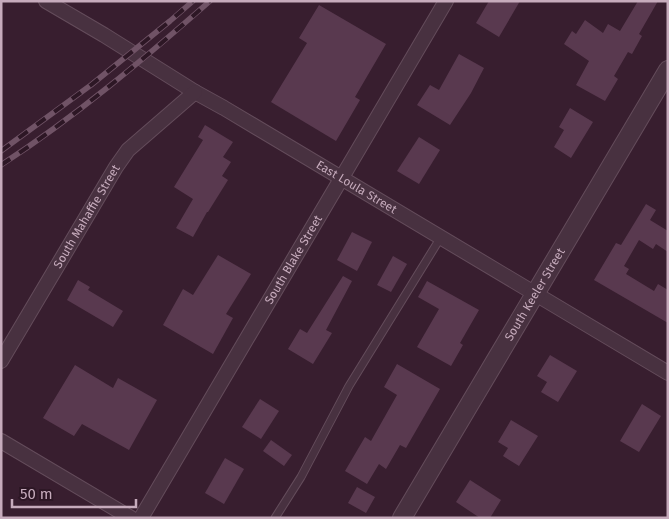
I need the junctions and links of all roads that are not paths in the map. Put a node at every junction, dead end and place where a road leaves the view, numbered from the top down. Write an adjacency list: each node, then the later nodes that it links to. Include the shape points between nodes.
1 (46, 1): 4 (street, East Loula Street)
2 (446, 1): 5 (street, South Blake Street)
3 (668, 70): 7 (street, South Keeler Street)
4 (195, 92): 5 (street, East Loula Street); 8 (street, South Mahaffie Street, via 128,150)
5 (341, 178): 6 (street, East Loula Street); 12 (street, South Blake Street)
6 (440, 237): 7 (street, East Loula Street); 13 (lane, via 349,386 301,477)
7 (535, 294): 9 (street, East Loula Street); 14 (street, South Keeler Street)
8 (1, 361)
9 (668, 373)
10 (1, 441): 11 (street)
11 (132, 518)
12 (140, 518)
13 (275, 518)
14 (402, 518)

